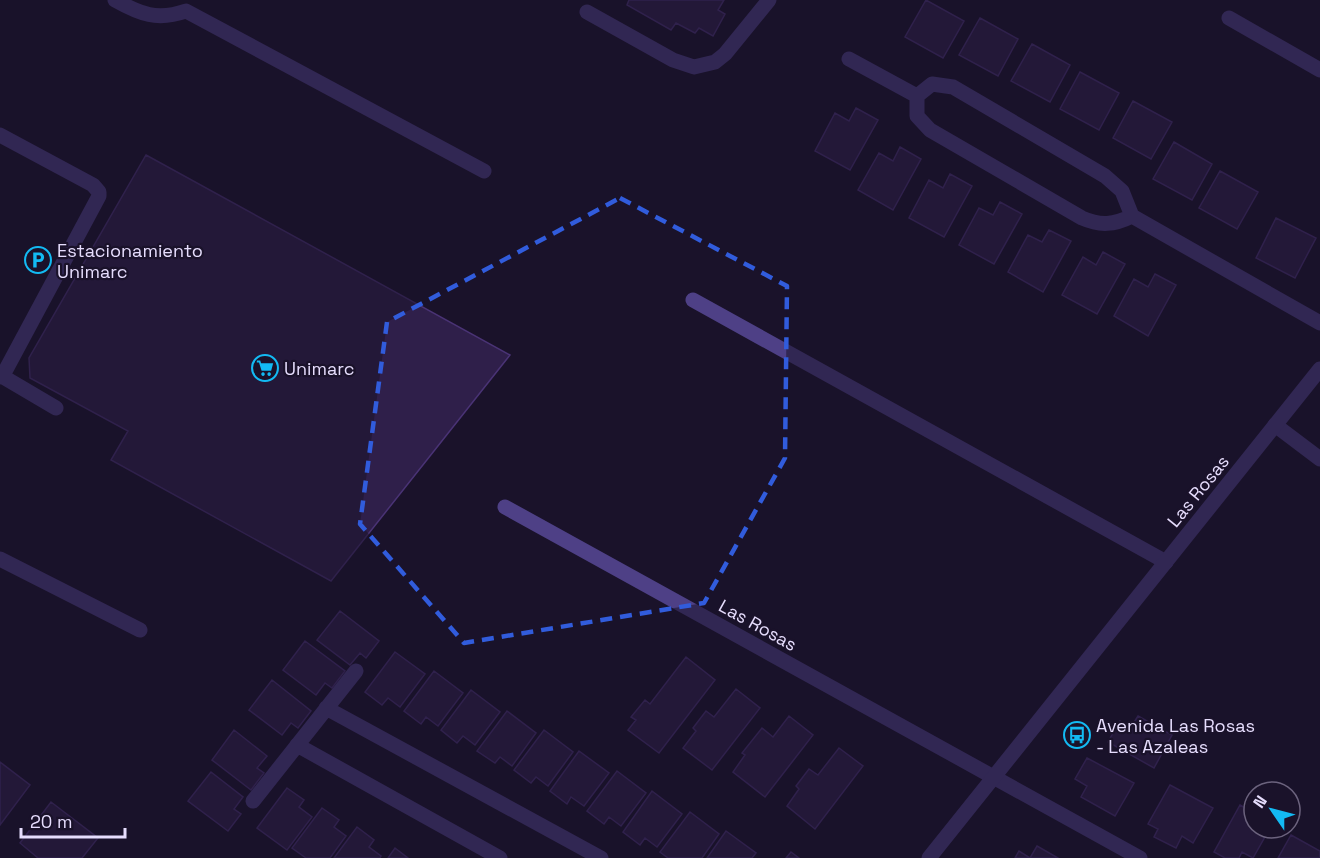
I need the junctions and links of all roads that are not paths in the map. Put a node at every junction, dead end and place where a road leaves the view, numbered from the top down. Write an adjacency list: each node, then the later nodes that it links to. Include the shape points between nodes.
1 (114, 0): 3 (street, via 150,17 161,17)
2 (769, 0): 4 (street, via 725,54 704,67 673,60)
3 (186, 5): 10 (street)
4 (587, 12)
5 (1229, 18): 7 (street)
6 (849, 59): 8 (street)
7 (1320, 70)
8 (917, 96): 11 (street, via 932,84 953,87 1105,176 1122,191); 11 (street, via 917,116 930,130 1082,218 1112,224)
9 (0, 135): 15 (street, via 93,185 99,192)
10 (484, 171)
11 (1132, 216): 13 (street)
12 (693, 300): 21 (street)
13 (1320, 323)
14 (1320, 369): 17 (street, Las Rosas)
15 (1, 376): 16 (street)
16 (56, 408)
17 (1275, 425): 18 (street); 21 (street, Las Rosas)
18 (1320, 459)
19 (505, 507): 26 (street, Las Rosas)
20 (0, 559): 22 (street)
21 (1166, 562): 26 (street, Las Rosas)
22 (140, 630)
23 (356, 670): 24 (street)
24 (326, 708): 25 (street); 29 (street)
25 (297, 745): 27 (street); 28 (street)
26 (993, 778): 30 (street, Las Rosas); 31 (street)
27 (254, 801)
28 (500, 858)
29 (601, 858)
30 (928, 858)
31 (1140, 858)

